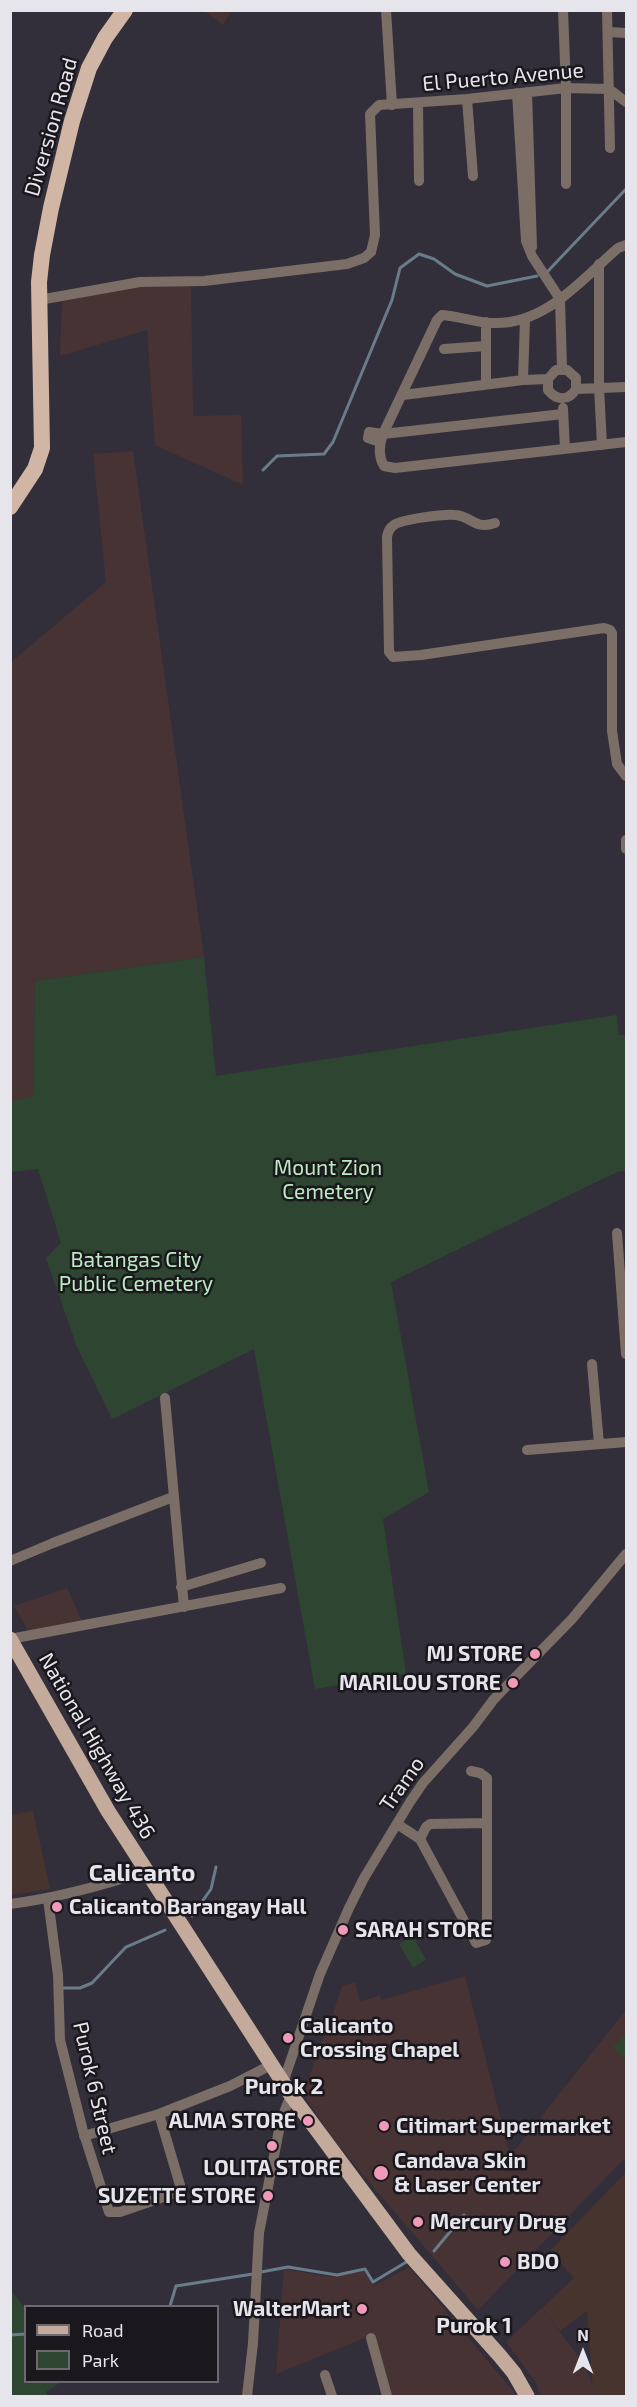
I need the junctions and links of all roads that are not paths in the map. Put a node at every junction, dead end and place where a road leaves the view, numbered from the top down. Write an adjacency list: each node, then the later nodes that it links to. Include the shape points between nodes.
1 (125, 10): 21 (highway, Diversion Road, via 89,68 72,121 42,255)
2 (386, 10): 13 (street)
3 (562, 10): 7 (street)
4 (607, 10): 5 (street)
5 (609, 32): 6 (street); 8 (street)
6 (627, 33)
7 (566, 88): 8 (street, El Puerto Avenue); 9 (street, El Puerto Avenue); 17 (street)
8 (609, 89): 11 (street, El Puerto Avenue); 14 (street)
9 (522, 93): 10 (street, El Puerto Avenue); 20 (street, via 524,227 532,256)
10 (467, 99): 12 (street, El Puerto Avenue); 15 (street)
11 (627, 102)
12 (418, 104): 13 (street, El Puerto Avenue); 16 (street)
13 (392, 105): 21 (street, El Puerto Avenue, via 379,105 370,114 375,235 371,252 364,258 339,266 276,274 141,282)
14 (610, 148)
15 (473, 176)
16 (419, 182)
17 (566, 184)
18 (627, 245): 19 (street)
19 (599, 264): 20 (street); 30 (street)
20 (560, 299): 22 (street); 26 (street)
21 (39, 300): 40 (highway, Diversion Road, via 42,448 35,469)
22 (525, 319): 23 (street); 28 (street)
23 (486, 322): 24 (street); 33 (street, via 442,315)
24 (486, 346): 25 (street); 29 (street)
25 (444, 349)
26 (562, 369): 27 (street); 32 (street, via 572,373)
27 (548, 379): 28 (street); 34 (street, via 548,390)
28 (523, 380): 29 (street)
29 (486, 384): 33 (street)
30 (599, 387): 31 (street); 32 (street); 38 (street)
31 (627, 387)
32 (576, 389): 34 (street)
33 (403, 395): 36 (street)
34 (563, 399): 35 (street)
35 (563, 414): 36 (street); 39 (street)
36 (382, 438): 39 (street, via 380,460 390,468)
37 (627, 442): 38 (street)
38 (602, 445): 39 (street)
39 (565, 449)
40 (12, 503)
41 (495, 523): 42 (street, via 480,525 452,515 397,523 389,530 389,652 393,657 421,655 610,630 612,731 617,764)
42 (627, 776)
43 (627, 840): 44 (street)
44 (627, 849)
45 (617, 1233): 46 (street)
46 (627, 1354)
47 (592, 1364): 50 (street)
48 (165, 1398): 52 (street)
49 (627, 1442): 50 (street)
50 (599, 1444): 51 (street)
51 (527, 1450)
52 (173, 1497): 54 (street); 56 (street)
53 (627, 1554): 62 (street, Tramo, via 572,1619 494,1699 423,1783)
54 (10, 1562)
55 (261, 1563): 56 (street)
56 (181, 1587): 58 (street)
57 (281, 1588): 58 (street)
58 (184, 1607): 59 (street)
59 (10, 1639): 64 (main road, National Highway 436, via 76,1758)
60 (471, 1771): 61 (street, via 487,1778)
61 (488, 1823): 63 (street, via 430,1824); 63 (street, via 487,1935 479,1943)
62 (398, 1824): 63 (street); 68 (street, Tramo, via 359,1888 320,1974)
63 (420, 1839)
64 (146, 1871): 65 (street); 67 (main road, National Highway 436)
65 (48, 1899): 66 (street); 70 (street, Purok 6 Street, via 58,1975 58,2029)
66 (10, 1904)
67 (271, 2065): 68 (main road, National Highway 436); 69 (street)
68 (287, 2089): 73 (street, Tramo, via 259,2233); 76 (main road, National Highway 436, via 409,2254 500,2356)
69 (159, 2114): 70 (street); 70 (street, Purok 6 Street, via 180,2185 178,2192 120,2212 109,2212)
70 (84, 2136)
71 (371, 2338): 75 (street)
72 (325, 2374): 74 (street)
73 (247, 2397)
74 (332, 2397)
75 (387, 2397)
76 (527, 2397)

